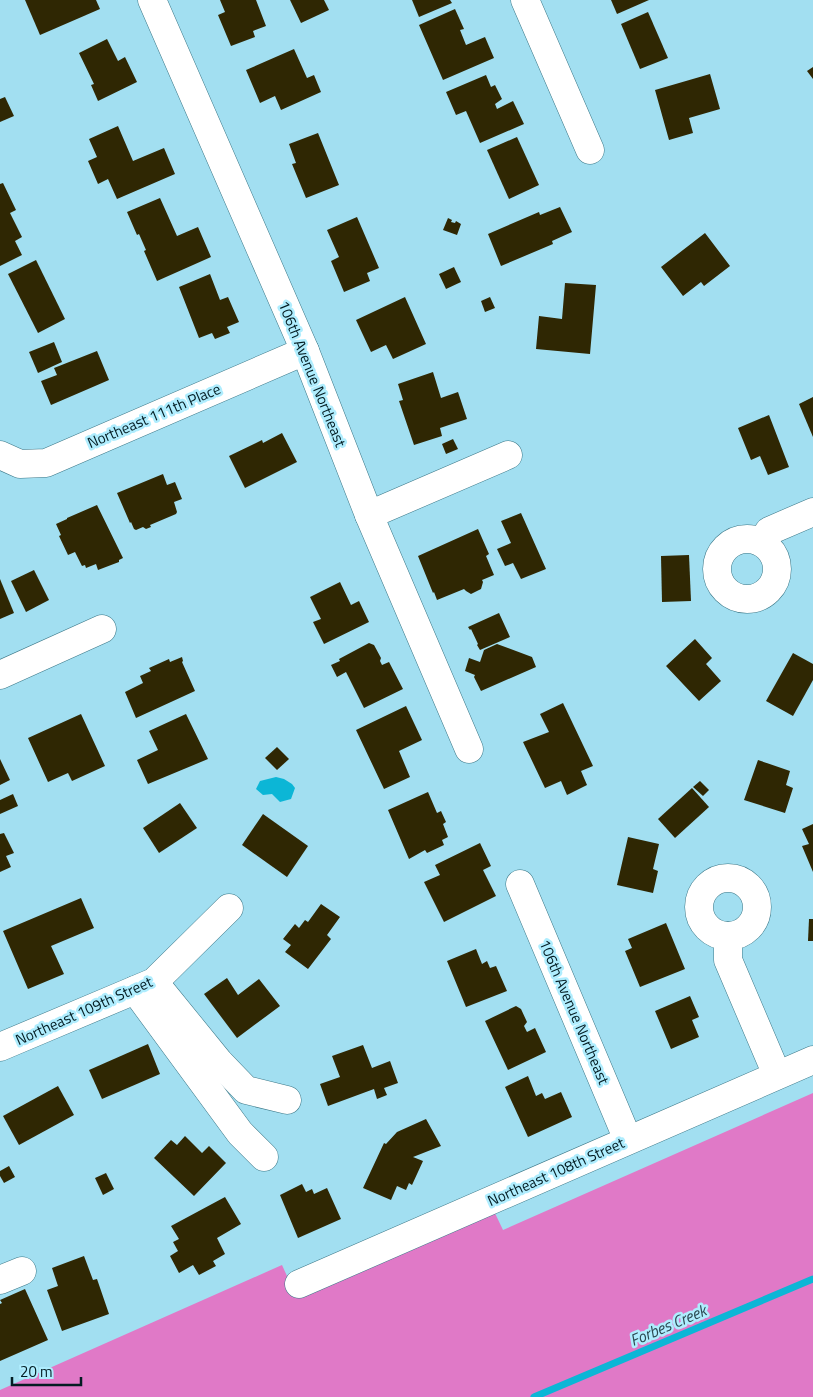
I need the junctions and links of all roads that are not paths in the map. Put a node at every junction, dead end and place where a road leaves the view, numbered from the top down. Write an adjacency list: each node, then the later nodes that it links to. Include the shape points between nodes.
1 (152, 0): 4 (street, 106th Avenue Northeast)
2 (525, 0): 3 (street)
3 (590, 150)
4 (305, 351): 5 (street, Northeast 111th Place, via 46,463 20,464); 8 (street, 106th Avenue Northeast)
5 (0, 455)
6 (508, 455): 8 (street)
7 (813, 512): 9 (street, via 769,531)
8 (369, 515): 12 (street, 106th Avenue Northeast)
9 (763, 542)
10 (102, 629): 11 (street)
11 (0, 675)
12 (469, 749)
13 (520, 884): 21 (street, 106th Avenue Northeast)
14 (229, 908): 16 (street, Northeast 109th Street)
15 (728, 936): 19 (street, via 728,960)
16 (145, 986): 17 (street, Northeast 109th Street); 20 (street, via 246,1090); 22 (street, via 240,1133)
17 (0, 1047)
18 (813, 1060): 19 (street, Northeast 108th Street)
19 (777, 1076): 21 (street, Northeast 108th Street)
20 (287, 1100)
21 (628, 1140): 23 (street, Northeast 108th Street)
22 (264, 1157)
23 (299, 1284)

